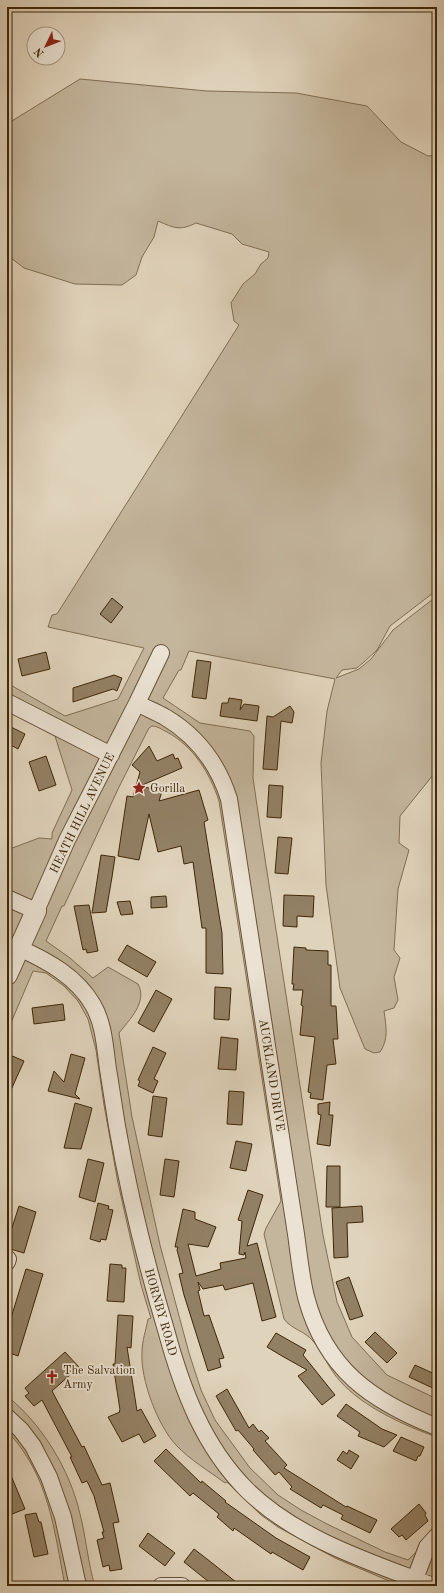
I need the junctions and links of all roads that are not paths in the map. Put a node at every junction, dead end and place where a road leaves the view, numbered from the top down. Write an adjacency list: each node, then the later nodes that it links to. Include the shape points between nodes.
1 (161, 653): 3 (street, HEATH HILL AVENUE)
2 (7, 702): 4 (street)
3 (137, 703): 4 (street, HEATH HILL AVENUE); 10 (street, AUCKLAND DRIVE, via 166,718 197,742 214,763 229,798 298,1249 311,1311 321,1335 350,1377 392,1407)
4 (111, 756): 6 (street, HEATH HILL AVENUE, via 67,840)
5 (7, 898): 6 (street)
6 (36, 911): 7 (street, HEATH HILL AVENUE)
7 (19, 948): 8 (street, HEATH HILL AVENUE); 12 (street, HORNBY ROAD, via 48,961 63,972 83,991 97,1012 104,1037 129,1189 157,1304 190,1404 215,1449 238,1480 279,1516 323,1541)
8 (7, 975)
9 (7, 1417): 13 (street, via 33,1446 49,1477 63,1517)
10 (437, 1427)
11 (437, 1536): 12 (street, via 427,1547)
12 (415, 1579): 16 (street, HORNBY ROAD)
13 (78, 1586)
14 (161, 1586): 15 (street)
15 (182, 1586)
16 (433, 1586)

